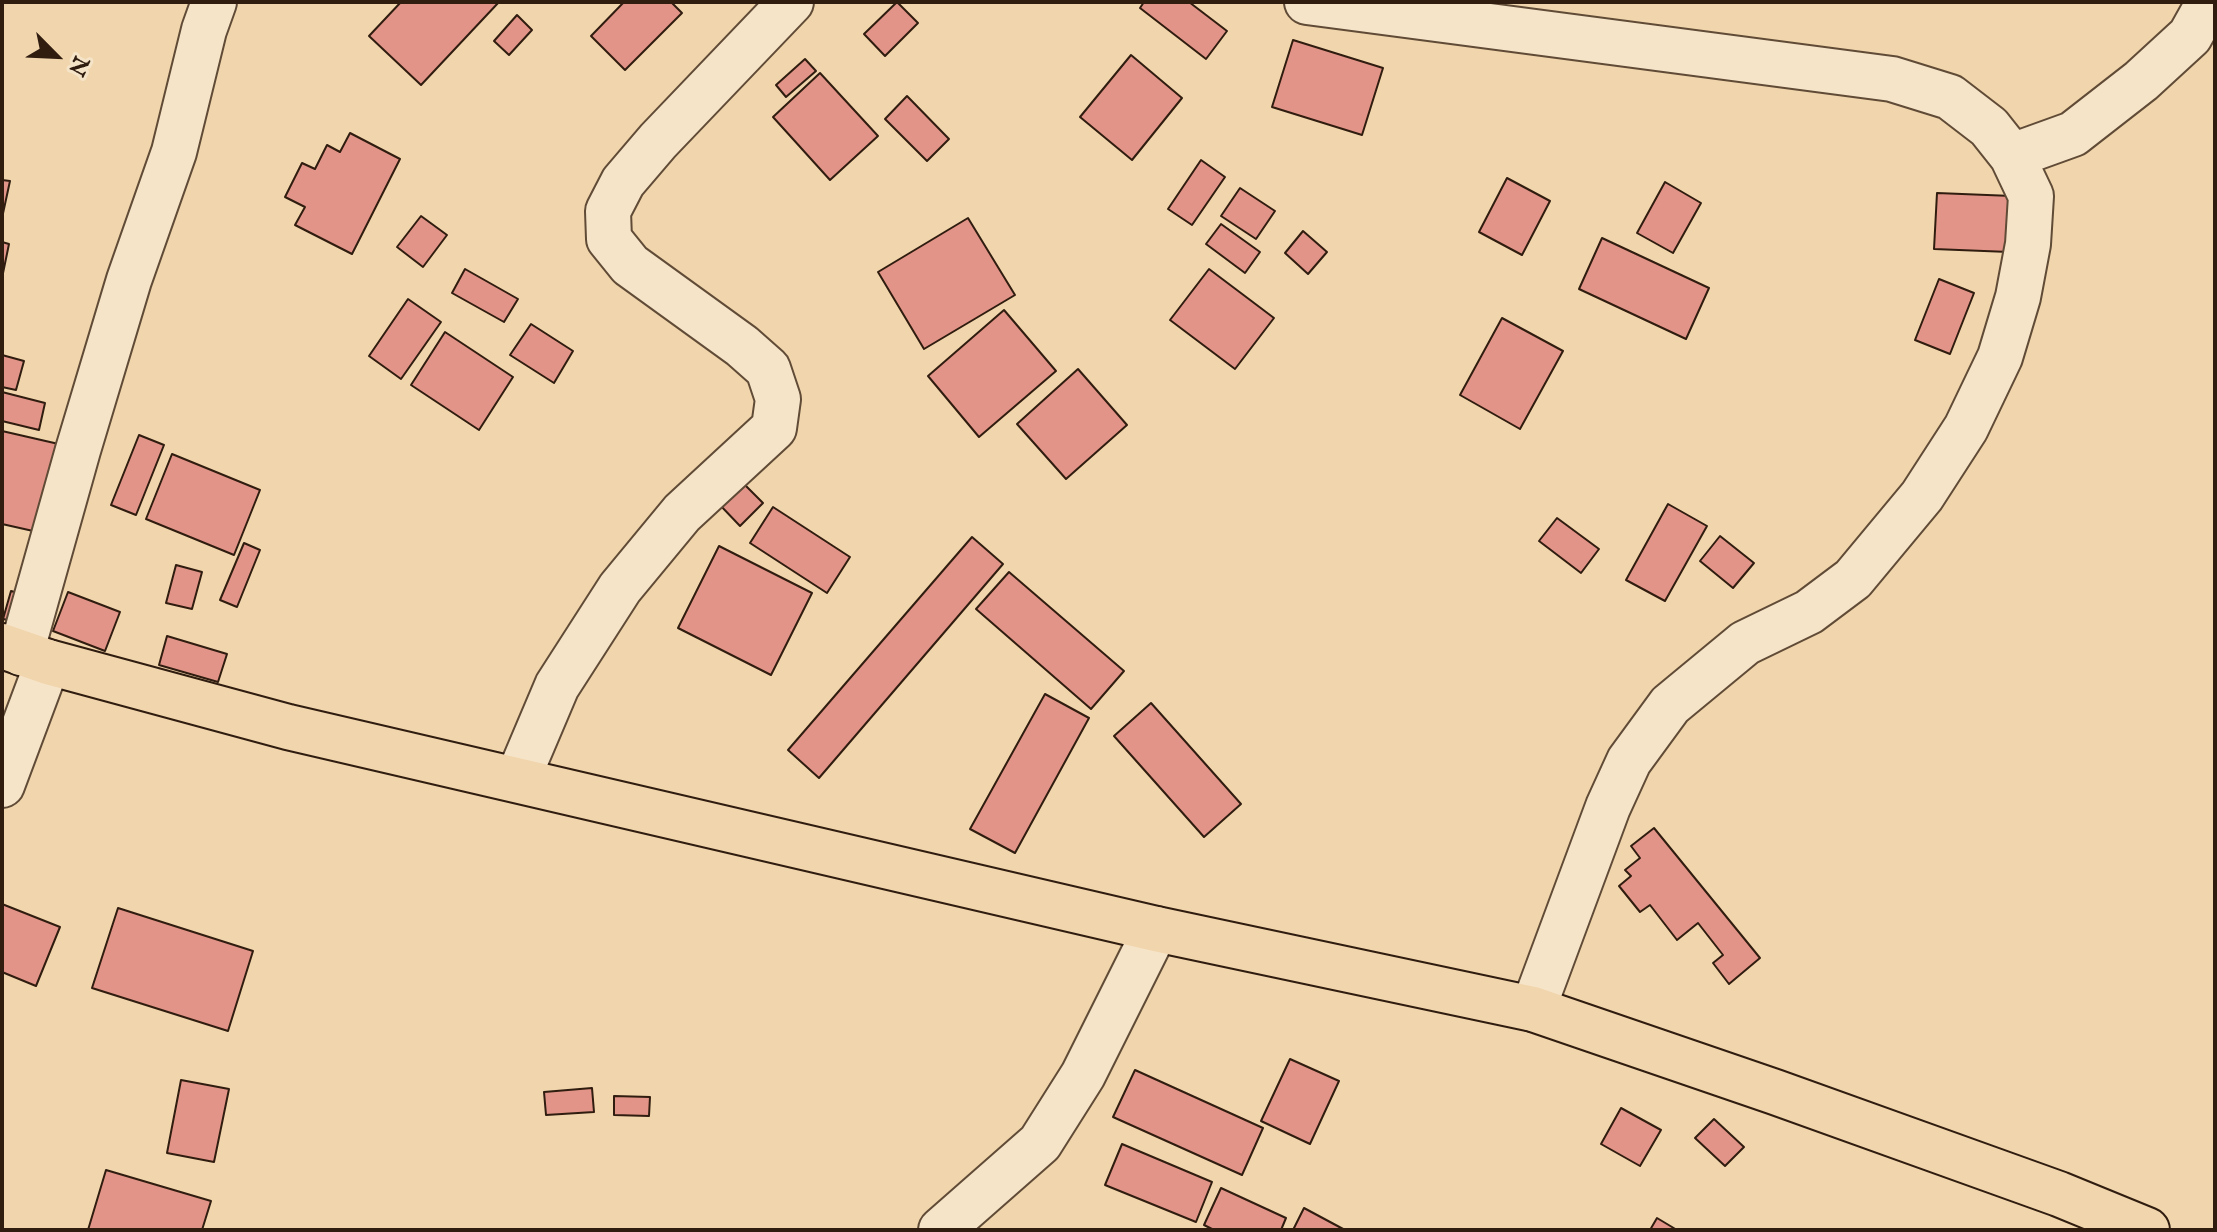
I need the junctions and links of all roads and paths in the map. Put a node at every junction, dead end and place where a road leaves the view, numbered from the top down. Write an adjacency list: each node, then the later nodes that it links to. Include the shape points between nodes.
1 (214, 2): 6 (street)
2 (791, 2): 7 (street, via 658,141 623,182 608,211 609,239 630,265 768,369 778,399 774,428 682,513 620,588 557,686)
3 (1307, 2): 5 (street, via 1892,79 1950,97 1989,127)
4 (2209, 2): 5 (street, via 2190,36 2141,81 2073,134)
5 (2012, 156): 10 (street, via 2031,196 2028,244 2000,357 1966,428 1922,496 1853,579 1809,612 1745,643 1670,705 1629,761 1608,807)
6 (24, 654): 7 (main road, via 288,727); 8 (street)
7 (518, 778): 9 (main road)
8 (2, 785)
9 (1156, 929): 10 (main road); 11 (street, via 1083,1075 1040,1143)
10 (1533, 1009): 12 (main road, via 1790,1097)
11 (941, 1230)
12 (2147, 1230)

